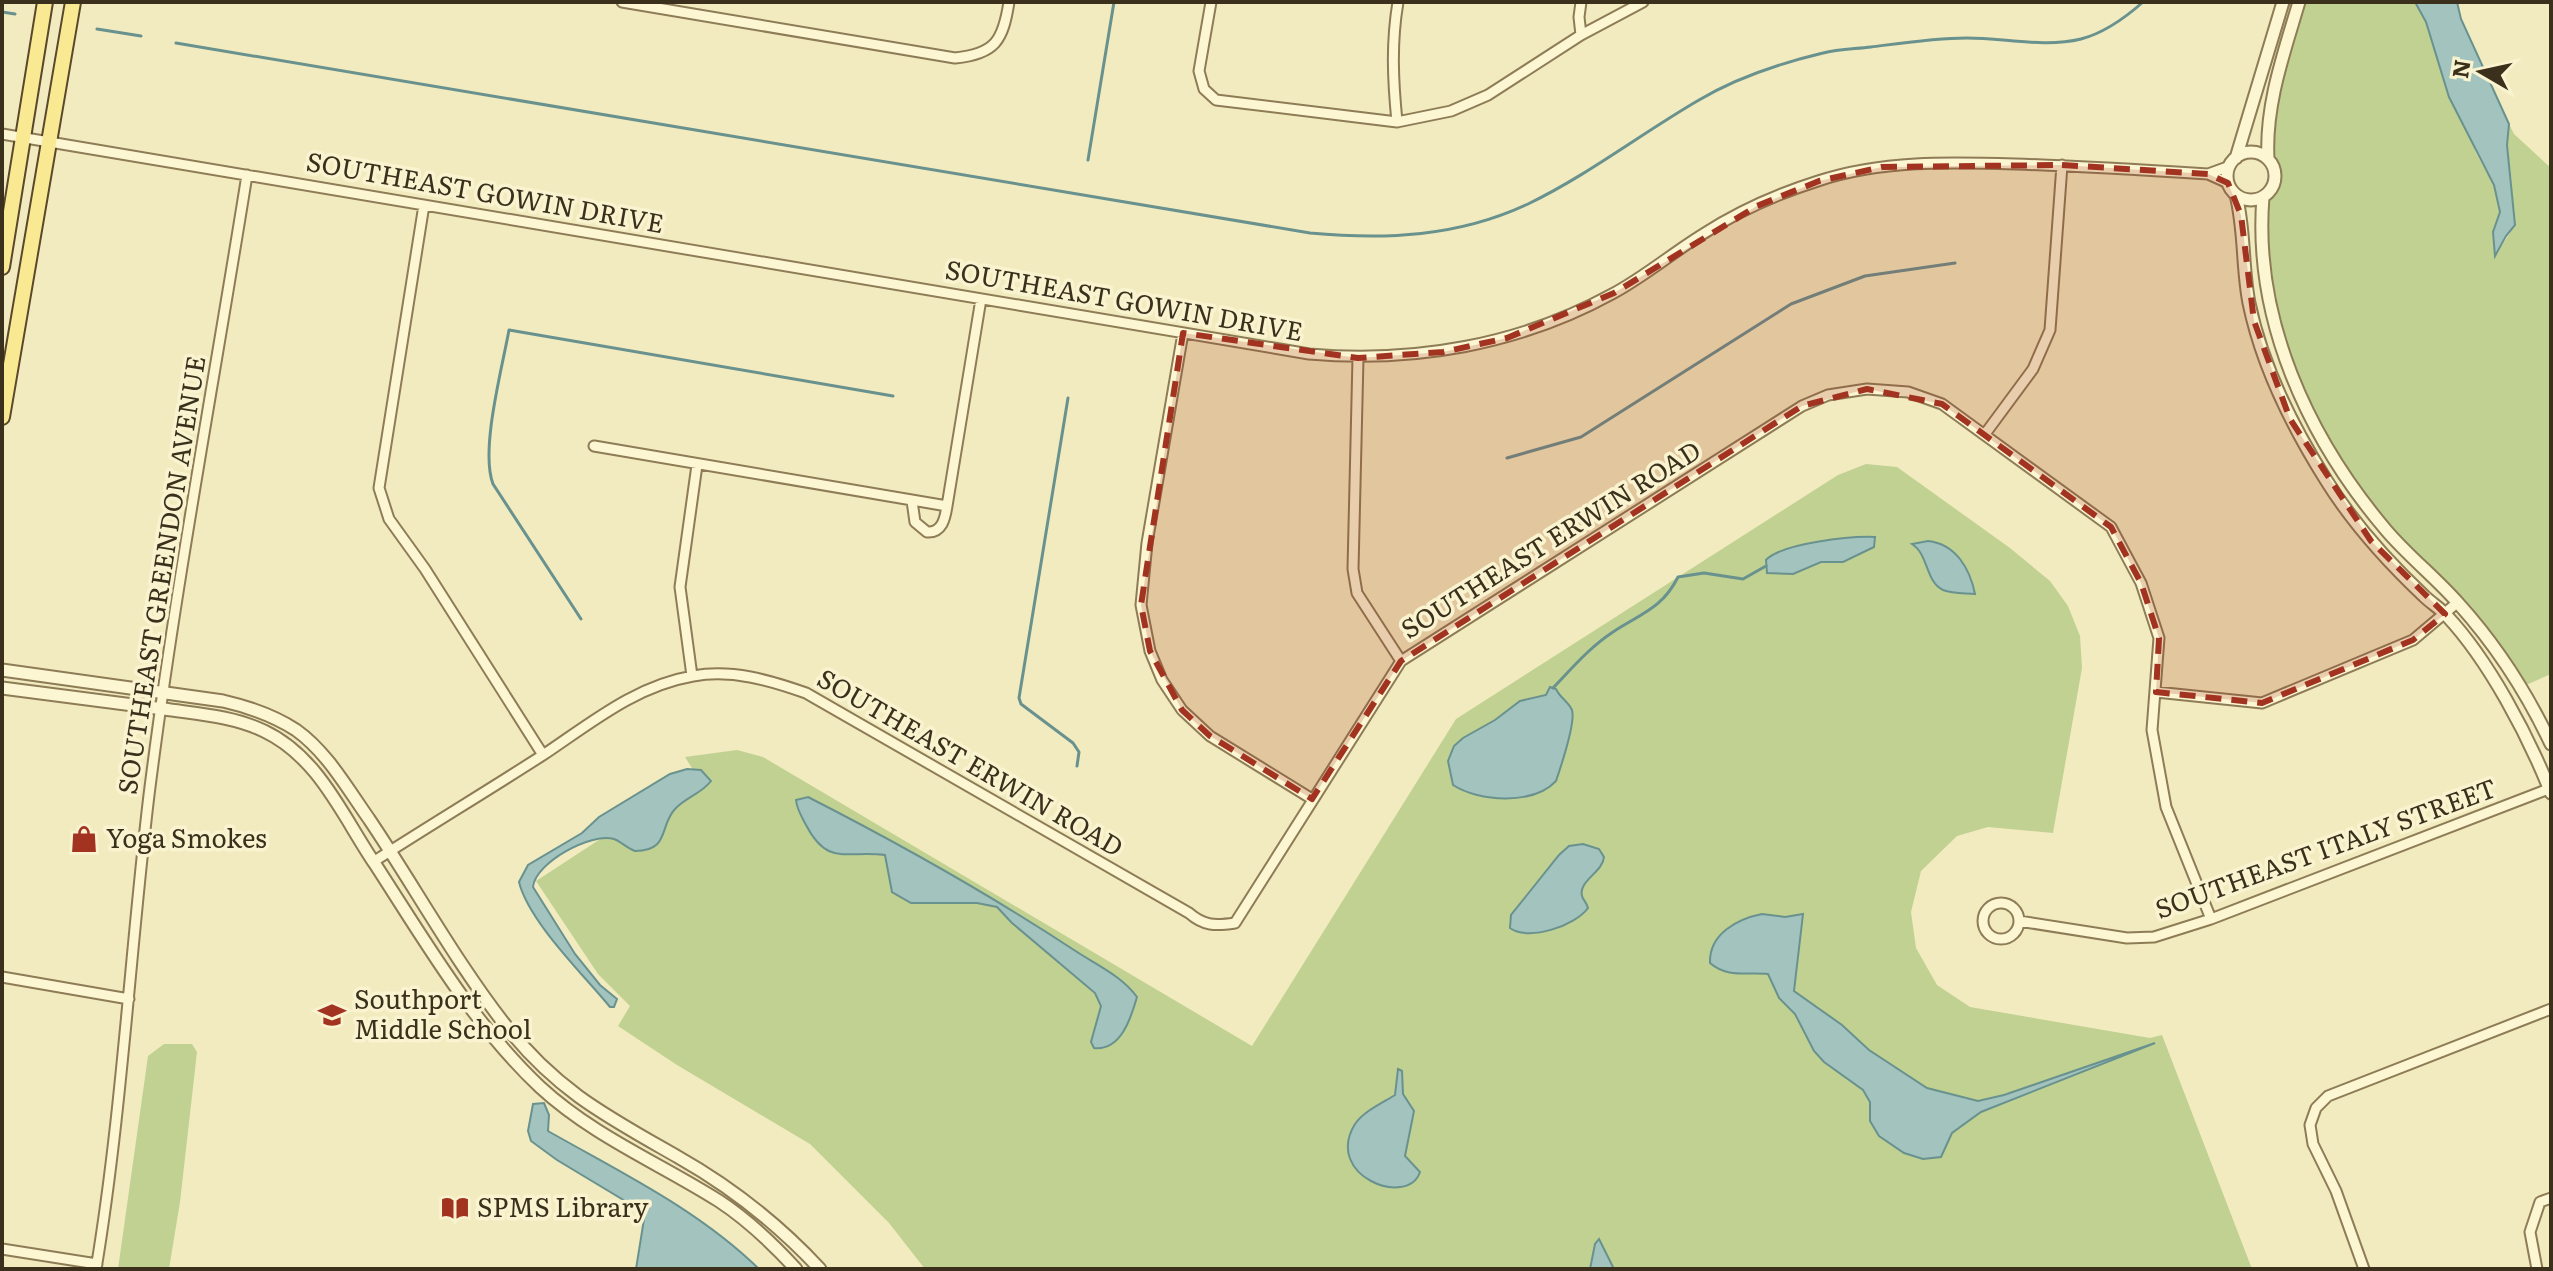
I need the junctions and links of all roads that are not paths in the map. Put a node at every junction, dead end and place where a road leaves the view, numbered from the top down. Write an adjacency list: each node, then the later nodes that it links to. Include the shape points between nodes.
1 (45, 2): 14 (main road)
2 (73, 2): 15 (main road)
3 (622, 2): 4 (street, via 955,58 980,55 994,45)
4 (1009, 2)
5 (1211, 2): 12 (street, via 1199,71 1204,89 1216,100)
6 (1398, 2): 12 (street, via 1391,68)
7 (1581, 2): 11 (street)
8 (1643, 2): 11 (street)
9 (2283, 2): 17 (street)
10 (2299, 2): 16 (street, via 2271,102)
11 (1581, 35): 12 (street, via 1488,95 1451,111)
12 (1397, 122)
13 (2, 134): 14 (street, SOUTHEAST GOWIN DRIVE)
14 (22, 138): 15 (street, SOUTHEAST GOWIN DRIVE); 25 (main road)
15 (48, 142): 20 (street, SOUTHEAST GOWIN DRIVE); 31 (main road)
16 (2268, 159): 17 (street, via 2249,152); 23 (street, via 2275,179)
17 (2233, 162): 19 (street, SOUTHEAST GOWIN DRIVE); 21 (street)
18 (2062, 165): 19 (street, SOUTHEAST GOWIN DRIVE); 30 (street, SOUTHEAST GOWIN DRIVE, via 1951,162 1882,167 1819,181 1704,233 1614,293 1567,317 1443,352); 32 (street, via 2050,330 2033,369)
19 (2208, 174): 21 (street, SOUTHEAST GOWIN DRIVE)
20 (247, 175): 24 (street, SOUTHEAST GOWIN DRIVE); 45 (street, SOUTHEAST GREENDON AVENUE)
21 (2228, 183): 22 (street)
22 (2236, 195): 23 (street, via 2249,200); 29 (street, via 2246,284)
23 (2263, 197): 27 (street, via 2264,270)
24 (424, 205): 26 (street, SOUTHEAST GOWIN DRIVE); 49 (street, via 379,488 389,519)
25 (2, 267)
26 (981, 299): 28 (street, SOUTHEAST GOWIN DRIVE); 38 (street)
27 (2277, 329): 29 (street); 35 (street, via 2310,419)
28 (1183, 333): 30 (street, SOUTHEAST GOWIN DRIVE); 51 (street, via 1147,543 1141,605 1150,651 1182,710 1210,736)
29 (2258, 334): 36 (street, via 2290,419)
30 (1358, 358): 41 (street, via 1353,569 1357,593)
31 (2, 417)
32 (1985, 434): 41 (street, SOUTHEAST ERWIN ROAD, via 1942,404 1908,392 1867,389 1828,395 1802,406); 46 (street, SOUTHEAST ERWIN ROAD, via 2111,527 2141,583 2159,638)
33 (594, 446): 34 (street)
34 (697, 465): 37 (street); 43 (street, via 680,587)
35 (2348, 481): 36 (street); 39 (street, via 2401,547)
36 (2334, 492): 40 (street, via 2371,541)
37 (912, 501): 38 (street); 38 (street, via 915,522 927,532 941,527)
38 (947, 506)
39 (2458, 602): 40 (street); 48 (street, via 2502,656)
40 (2445, 614): 46 (street, via 2413,640 2262,703); 50 (street, via 2481,657)
41 (1401, 661): 51 (street, SOUTHEAST ERWIN ROAD)
42 (2, 670): 45 (street)
43 (692, 676): 49 (street, SOUTHEAST ERWIN ROAD, via 633,694); 51 (street, SOUTHEAST ERWIN ROAD, via 718,673 765,679 806,693 1208,926 1235,923)
44 (2, 688): 47 (street)
45 (163, 691): 47 (street, SOUTHEAST GREENDON AVENUE); 52 (street, via 253,708 297,731 337,772)
46 (2156, 692): 54 (street, SOUTHEAST ERWIN ROAD, via 2152,730 2166,807)
47 (161, 709): 53 (street, via 246,723 290,747 317,773); 58 (street, SOUTHEAST GREENDON AVENUE)
48 (2551, 744)
49 (543, 755): 52 (street, SOUTHEAST ERWIN ROAD)
50 (2551, 790): 54 (street, SOUTHEAST ITALY STREET)
51 (1312, 799)
52 (390, 851): 53 (street, SOUTHEAST ERWIN ROAD); 57 (street)
53 (373, 862): 59 (street)
54 (2211, 919): 55 (street, SOUTHEAST ITALY STREET, via 2154,937 2127,938)
55 (2019, 921)
56 (2, 977): 58 (street)
57 (485, 998): 59 (street); 61 (street, via 547,1071)
58 (129, 999): 67 (street, SOUTHEAST GREENDON AVENUE)
59 (472, 1009): 62 (street, via 542,1089)
60 (2551, 1009): 70 (street, via 2328,1096 2316,1108 2310,1125 2313,1144)
61 (611, 1119): 62 (street); 64 (street, via 679,1157)
62 (603, 1135): 65 (street, via 721,1203)
63 (2551, 1198): 71 (street, via 2540,1202 2530,1232)
64 (767, 1218): 65 (street); 69 (street)
65 (756, 1230): 68 (street)
66 (2, 1249): 67 (street)
67 (96, 1267)
68 (796, 1269)
69 (820, 1269)
70 (2364, 1269)
71 (2537, 1269)

